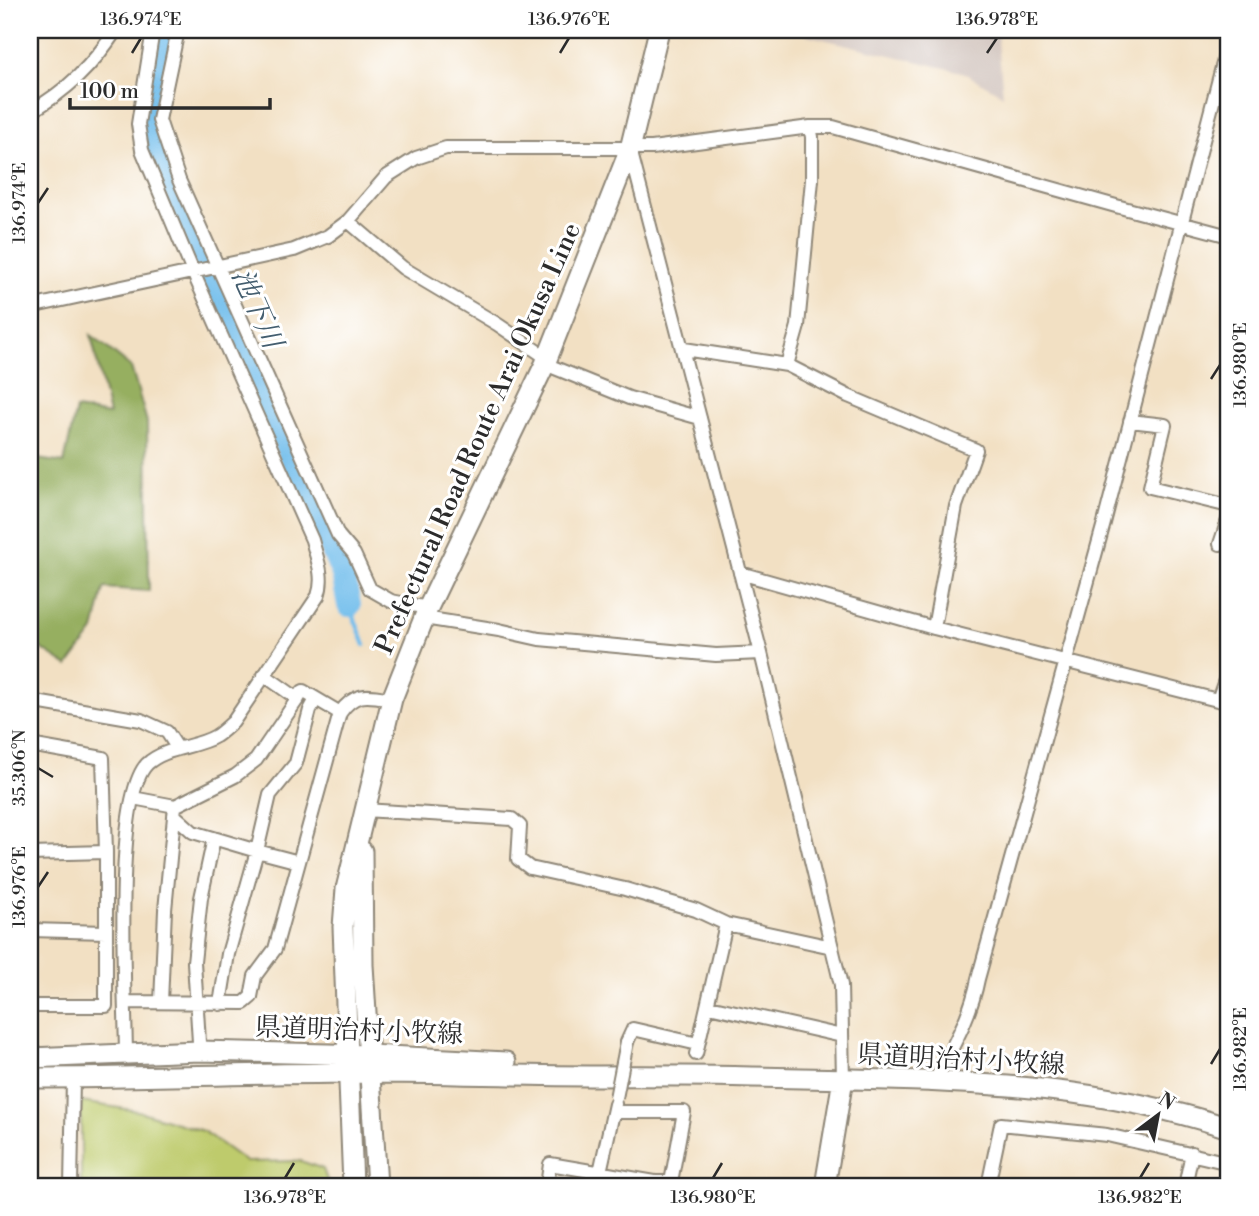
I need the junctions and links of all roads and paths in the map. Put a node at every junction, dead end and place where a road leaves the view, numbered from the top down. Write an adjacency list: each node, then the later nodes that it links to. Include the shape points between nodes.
1 (116, 30): 6 (street, via 75,82)
2 (153, 30): 13 (street, via 138,124 142,150)
3 (178, 30): 12 (street, via 159,120 179,180)
4 (659, 30): 8 (main road, Prefectural Road Route Arai Okusa Line)
5 (1229, 40): 10 (street)
6 (30, 112)
7 (810, 127): 8 (street); 10 (street, via 833,127); 17 (street, via 812,180 798,326)
8 (630, 149): 9 (street, via 446,148 416,158 386,177); 15 (street); 16 (main road, Prefectural Road Route Arai Okusa Line)
9 (348, 221): 12 (street, via 328,236 294,250); 16 (street, via 402,268 497,324)
10 (1181, 222): 11 (street); 19 (street)
11 (1229, 236)
12 (218, 265): 13 (street); 24 (street, via 338,535 354,554 370,589)
13 (193, 272): 14 (street); 29 (street, via 312,540 321,575 318,596)
14 (30, 307)
15 (684, 349): 17 (street); 18 (street)
16 (546, 361): 18 (street, via 629,398); 24 (main road, Prefectural Road Route Arai Okusa Line)
17 (787, 365): 25 (street, via 976,450 956,506)
18 (700, 418): 23 (street)
19 (1130, 421): 20 (street, via 1165,425 1150,487); 27 (street)
20 (1229, 506)
21 (1229, 517): 22 (street)
22 (1220, 544)
23 (740, 573): 25 (street); 26 (street)
24 (426, 613): 26 (street, via 539,639 716,655); 32 (main road, Prefectural Road Route Arai Okusa Line)
25 (934, 628): 27 (street)
26 (761, 653): 49 (street)
27 (1065, 661): 34 (street); 65 (street, via 969,1017)
28 (1229, 669): 34 (street)
29 (264, 675): 30 (street); 37 (street, via 233,722 215,737)
30 (298, 699): 31 (street, via 303,691); 39 (street, via 256,760)
31 (316, 699): 35 (street); 42 (street, via 296,763 270,794)
32 (392, 699): 35 (street, via 361,695 348,701); 40 (main road, Prefectural Road Route Arai Okusa Line)
33 (30, 701): 37 (street, via 141,720 167,732)
34 (1224, 701)
35 (340, 713): 45 (street)
36 (30, 745): 43 (street, via 103,758)
37 (178, 749): 38 (street, via 149,763 136,780)
38 (133, 797): 39 (street); 50 (street, via 125,852)
39 (175, 811): 41 (street, via 193,832); 51 (street)
40 (363, 819): 46 (street, via 512,819 520,827 518,859 530,868 625,889); 60 (main road, Prefectural Road Route Arai Okusa Line, via 346,889 343,926); 61 (main road, Prefectural Road Route Arai Okusa Line, via 363,965)
41 (214, 838): 42 (street); 52 (street, via 201,898)
42 (257, 851): 45 (street); 53 (street, via 228,954)
43 (106, 852): 44 (street); 48 (street)
44 (30, 854)
45 (299, 862): 53 (street, via 275,949 255,976 251,997 244,1003)
46 (726, 924): 49 (street); 55 (street)
47 (30, 930): 48 (street)
48 (106, 932): 54 (street, via 106,1006)
49 (832, 947): 56 (street, via 841,985)
50 (125, 1002): 51 (street); 58 (street)
51 (161, 1002): 52 (street)
52 (195, 1002): 53 (street); 57 (street)
53 (220, 1004)
54 (30, 1006)
55 (709, 1006): 56 (street); 66 (street, bridge, via 697,1049 633,1030)
56 (842, 1036): 64 (street)
57 (199, 1042)
58 (126, 1056): 59 (main road, 県道明治村小牧線); 60 (main road, 県道明治村小牧線, via 199,1051)
59 (30, 1058)
60 (348, 1064): 61 (main road, 県道明治村小牧線); 63 (main road, 県道明治村小牧線); 75 (main road, Prefectural Road Route Arai Okusa Line)
61 (369, 1064): 64 (main road, 県道明治村小牧線); 76 (main road, Prefectural Road Route Arai Okusa Line)
62 (30, 1077): 63 (main road, 県道明治村小牧線)
63 (72, 1077): 74 (street)
64 (843, 1079): 65 (main road, 県道明治村小牧線); 78 (main road)
65 (935, 1081): 67 (main road, 県道明治村小牧線, via 1086,1094)
66 (614, 1112): 71 (street); 72 (street, via 684,1112 671,1182)
67 (1229, 1128)
68 (30, 1145): 73 (street)
69 (1192, 1153): 70 (street); 79 (street, via 1107,1135 1001,1125); 80 (street)
70 (1229, 1163)
71 (600, 1172): 72 (street); 77 (street, via 550,1164)
72 (654, 1184)
73 (31, 1186)
74 (71, 1186)
75 (354, 1186)
76 (377, 1186)
77 (547, 1186)
78 (825, 1186)
79 (988, 1186)
80 (1185, 1186)

